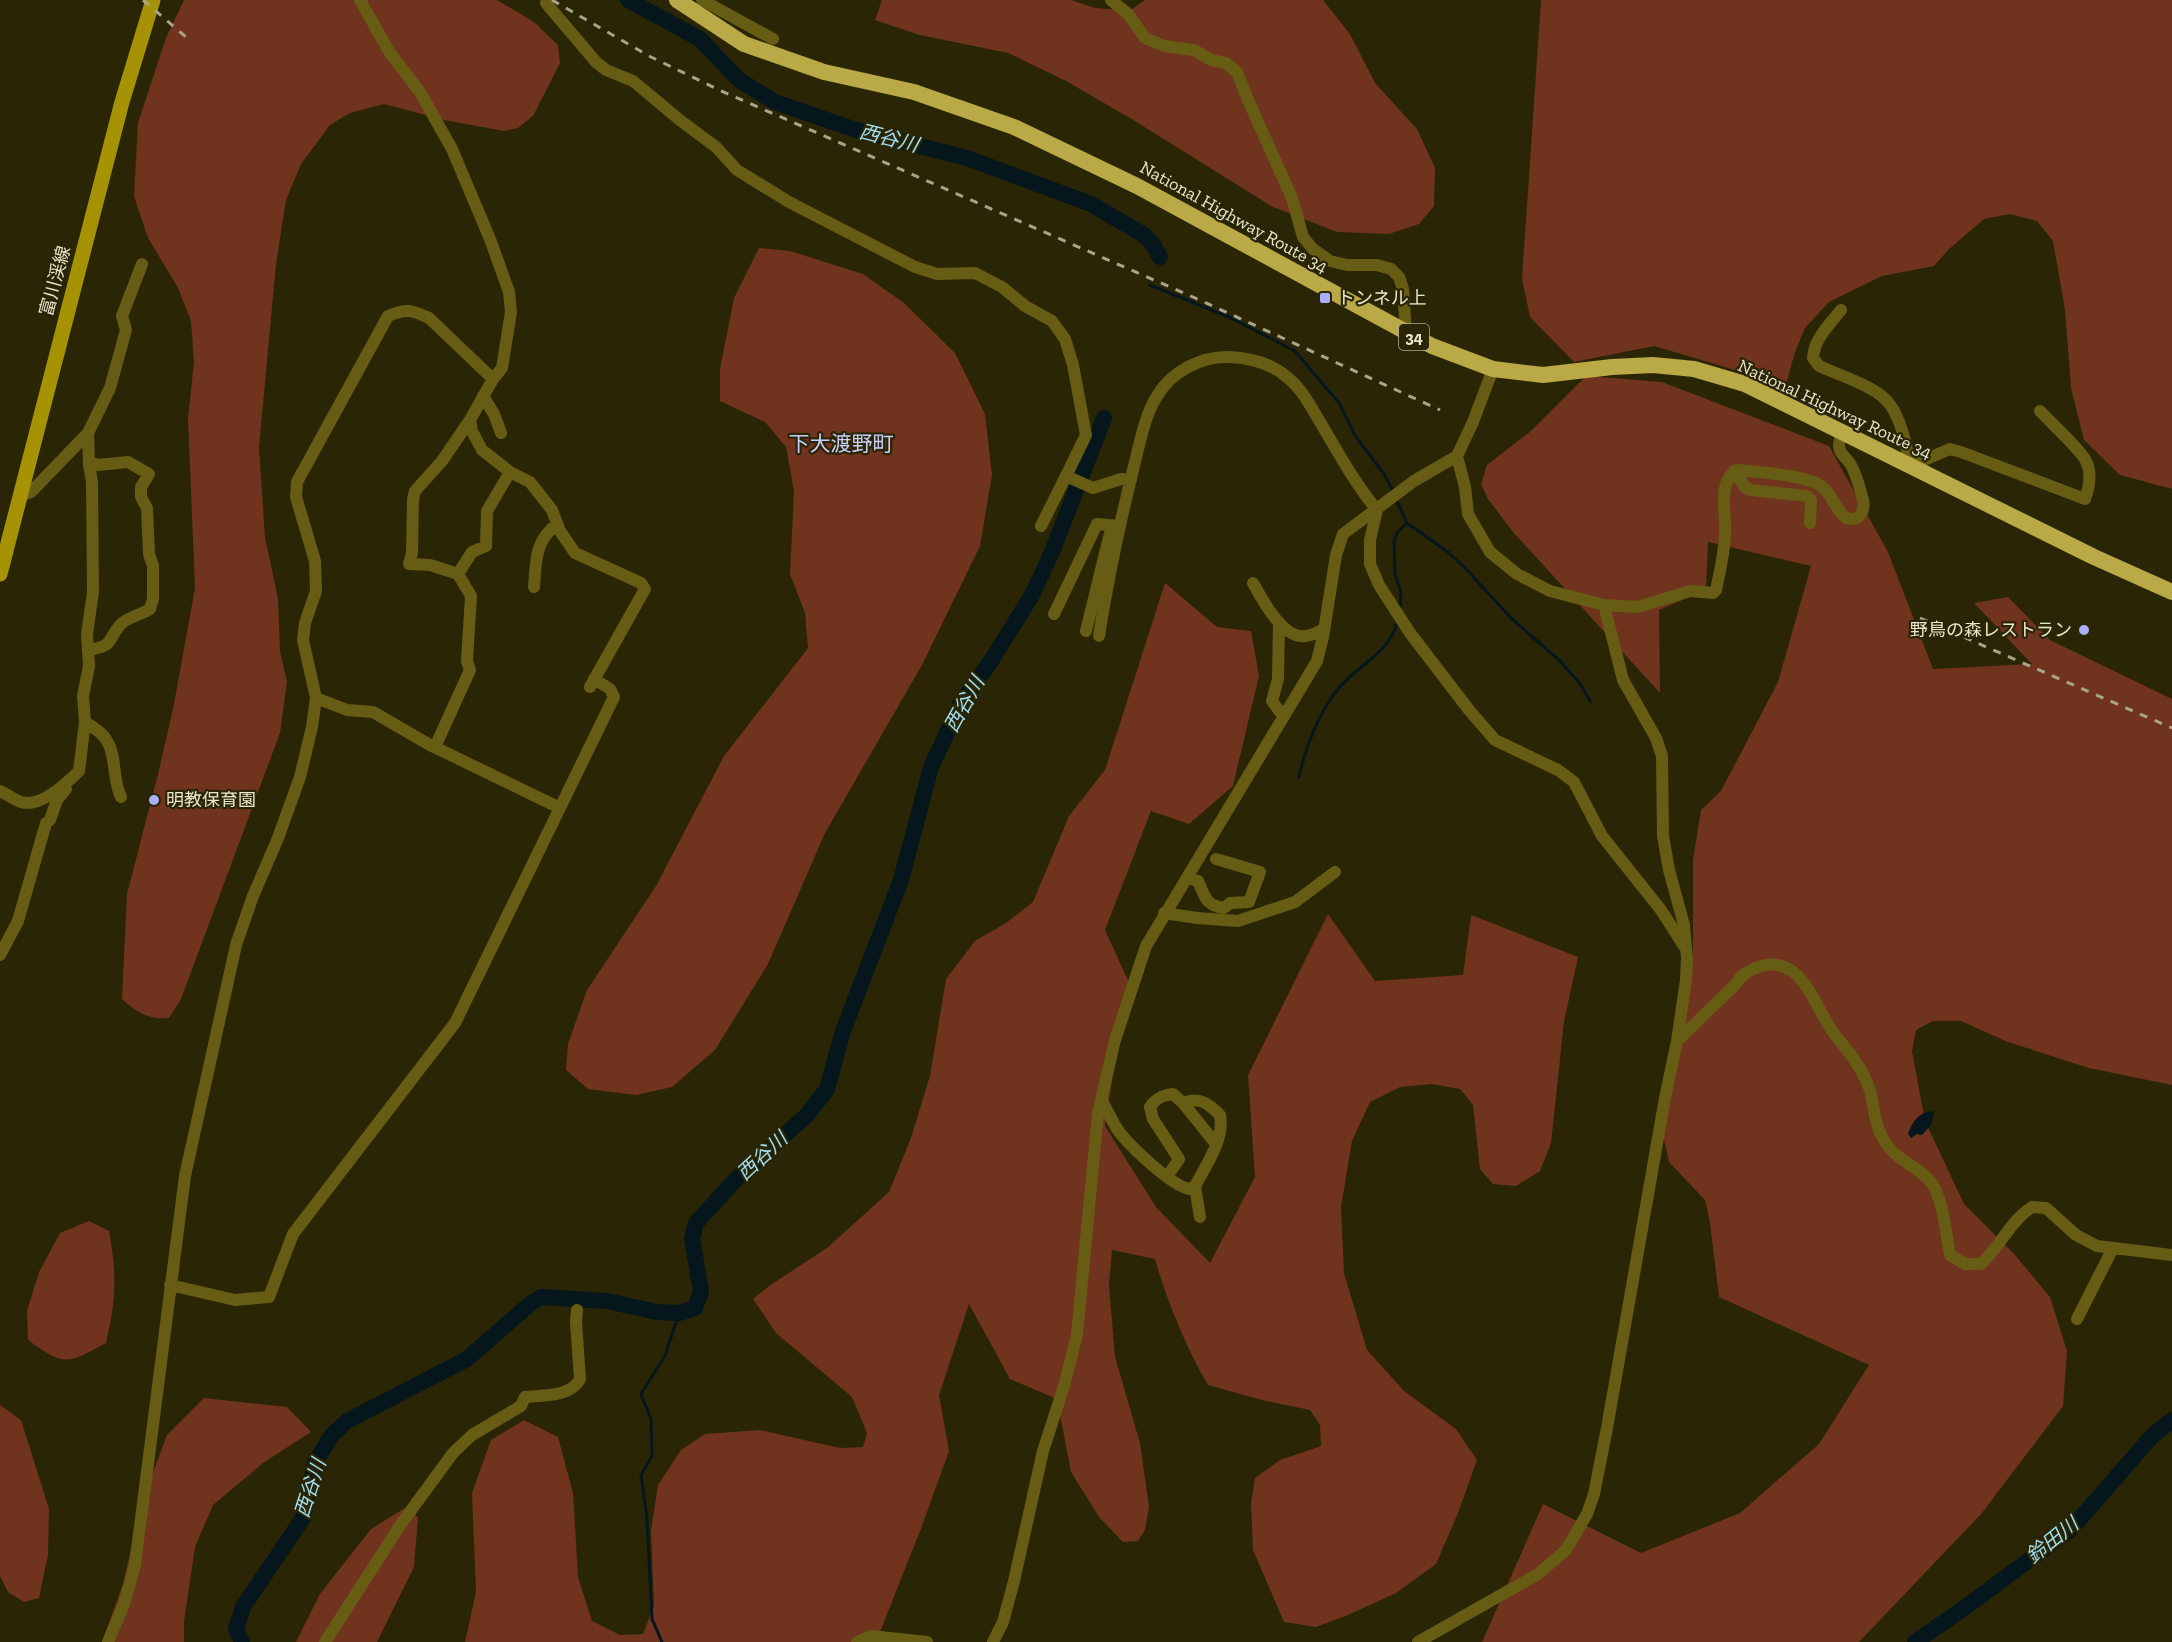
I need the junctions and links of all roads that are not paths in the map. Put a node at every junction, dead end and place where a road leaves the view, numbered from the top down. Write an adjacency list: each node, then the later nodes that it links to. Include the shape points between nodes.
1 (153, 0): 26 (main road, 富川渓線, via 119,114)
2 (360, 0): 12 (street, via 452,149 509,292 511,312 501,368)
3 (548, 0): 24 (street, via 546,3 596,62 633,81 716,147 737,170 789,202 915,267 938,273 975,273 1002,286 1025,306 1052,321 1065,339 1073,365 1086,435)
4 (677, 0): 10 (highway, National Highway Route 34 / 34, via 744,44 824,72 914,92 1014,127 1137,186)
5 (702, 0): 7 (street)
6 (1111, 0): 10 (street, via 1128,14 1145,38 1164,46 1194,50 1226,63 1237,72 1292,198 1303,237 1330,261 1391,269 1403,289)
7 (773, 39)
8 (142, 264): 17 (street, via 122,316 126,330 110,388)
9 (1841, 310): 21 (street, via 1819,338 1813,358 1819,366 1888,401 1905,437)
10 (1406, 333): 11 (highway, National Highway Route 34 / 34)
11 (1493, 369): 16 (highway, National Highway Route 34 / 34, via 1542,375 1623,366 1694,369 1745,384); 19 (street)
12 (493, 379): 13 (street); 44 (street, via 429,318 403,309 388,316 297,482 296,497 315,561 316,591 303,640)
13 (483, 396): 15 (street); 18 (street)
14 (2040, 411): 21 (street, via 2086,460 2089,488 2085,499 1950,449)
15 (470, 420): 23 (street, via 482,450); 33 (street, via 415,491 409,564 430,565)
16 (1843, 432): 21 (highway, National Highway Route 34 / 34); 22 (street, via 1841,454 1850,463 1864,505 1858,517 1846,518 1832,496 1806,480)
17 (88, 433): 20 (street); 26 (street, via 31,492)
18 (501, 433)
19 (1457, 456): 27 (street, via 1414,481); 37 (street, via 1468,514 1490,552 1517,574 1550,591)
20 (89, 462): 43 (street, via 93,592); 43 (street, via 128,462 149,474 141,486 141,497 147,508 154,581 150,609 120,625 110,643)
21 (1910, 466): 36 (highway, National Highway Route 34 / 34)
22 (1734, 471): 28 (street, via 1750,490 1807,496 1811,500); 37 (street, via 1723,500 1726,532 1716,590 1690,591 1638,607)
23 (510, 472): 29 (street, via 530,482 552,510); 33 (street, via 487,511 486,546 472,552)
24 (1068, 477): 25 (street, via 1093,488); 30 (street)
25 (1131, 480): 27 (street, via 1157,396 1175,376 1207,360 1244,358 1268,365 1289,378); 31 (street)
26 (19, 496): 32 (main road, 富川渓線)
27 (1377, 510): 40 (street, via 1343,534 1335,555); 56 (street, via 1370,540 1370,564 1410,633 1495,740 1558,770 1574,782 1602,836)
28 (1810, 523)
29 (557, 524): 35 (street, via 539,545); 51 (street, via 574,553 641,583 645,589 592,683 610,689 614,697)
30 (1041, 526)
31 (1116, 526): 38 (street, via 1097,524); 41 (street); 42 (street)
32 (0, 574)
33 (459, 574): 47 (street, via 471,596 467,661 470,670)
34 (1253, 583): 39 (street)
35 (534, 587)
36 (2172, 592)
37 (1604, 604): 56 (street, via 1623,681 1662,756 1663,836 1684,925)
38 (1054, 614)
39 (1279, 622): 40 (street, via 1302,637); 45 (street, via 1278,679 1272,701)
40 (1324, 630): 45 (street, via 1317,661)
41 (1086, 631)
42 (1099, 636)
43 (88, 650): 46 (street, via 83,696)
44 (316, 698): 47 (street, via 347,710 373,712); 67 (street, via 300,777 236,945 185,1176)
45 (1283, 716): 54 (street)
46 (85, 722): 48 (street); 50 (street, via 108,741)
47 (435, 747): 51 (street)
48 (79, 771): 49 (street, via 57,791 36,802 19,802); 57 (street, via 76,780 57,800 46,823 18,921)
49 (1, 795)
50 (121, 797)
51 (560, 808): 67 (street, via 455,1023 293,1234 268,1297 235,1300)
52 (1216, 859): 54 (street, via 1260,872 1249,902 1214,907 1198,881)
53 (1335, 872): 55 (street, via 1295,902 1238,921)
54 (1187, 878): 55 (street)
55 (1164, 913): 59 (street, via 1146,946 1115,1040)
56 (1685, 947): 58 (street, via 1686,980)
57 (0, 955)
58 (1677, 1041): 65 (street, via 1739,978 1767,964 1783,965 1806,988 1856,1060 1869,1087 1878,1129 1891,1152 1929,1180 1937,1191 1950,1255 1965,1264 1981,1264 2019,1215 2032,1207 2046,1208 2076,1235 2097,1246); 75 (street, via 1607,1428 1587,1514 1566,1550 1538,1574)
59 (1102, 1101): 62 (street, via 1120,1133); 74 (street, via 1094,1146 1077,1335 1043,1451 1003,1622)
60 (1183, 1103): 61 (street); 61 (street, via 1190,1100 1210,1105 1220,1115); 62 (street, via 1173,1094 1155,1100 1149,1107 1179,1159)
61 (1220, 1138): 63 (street)
62 (1167, 1177): 63 (street, via 1180,1187)
63 (1195, 1186): 64 (street)
64 (1200, 1217)
65 (2113, 1248): 66 (street); 69 (street)
66 (2172, 1255)
67 (170, 1285): 70 (street, via 135,1565)
68 (577, 1310): 71 (street, via 580,1379 576,1386 569,1391 525,1398 521,1406 472,1435 453,1453 401,1524)
69 (2077, 1318)
70 (108, 1642)
71 (326, 1642)
72 (857, 1642): 73 (street, via 871,1636)
73 (927, 1642)
74 (993, 1642)
75 (1418, 1642)

